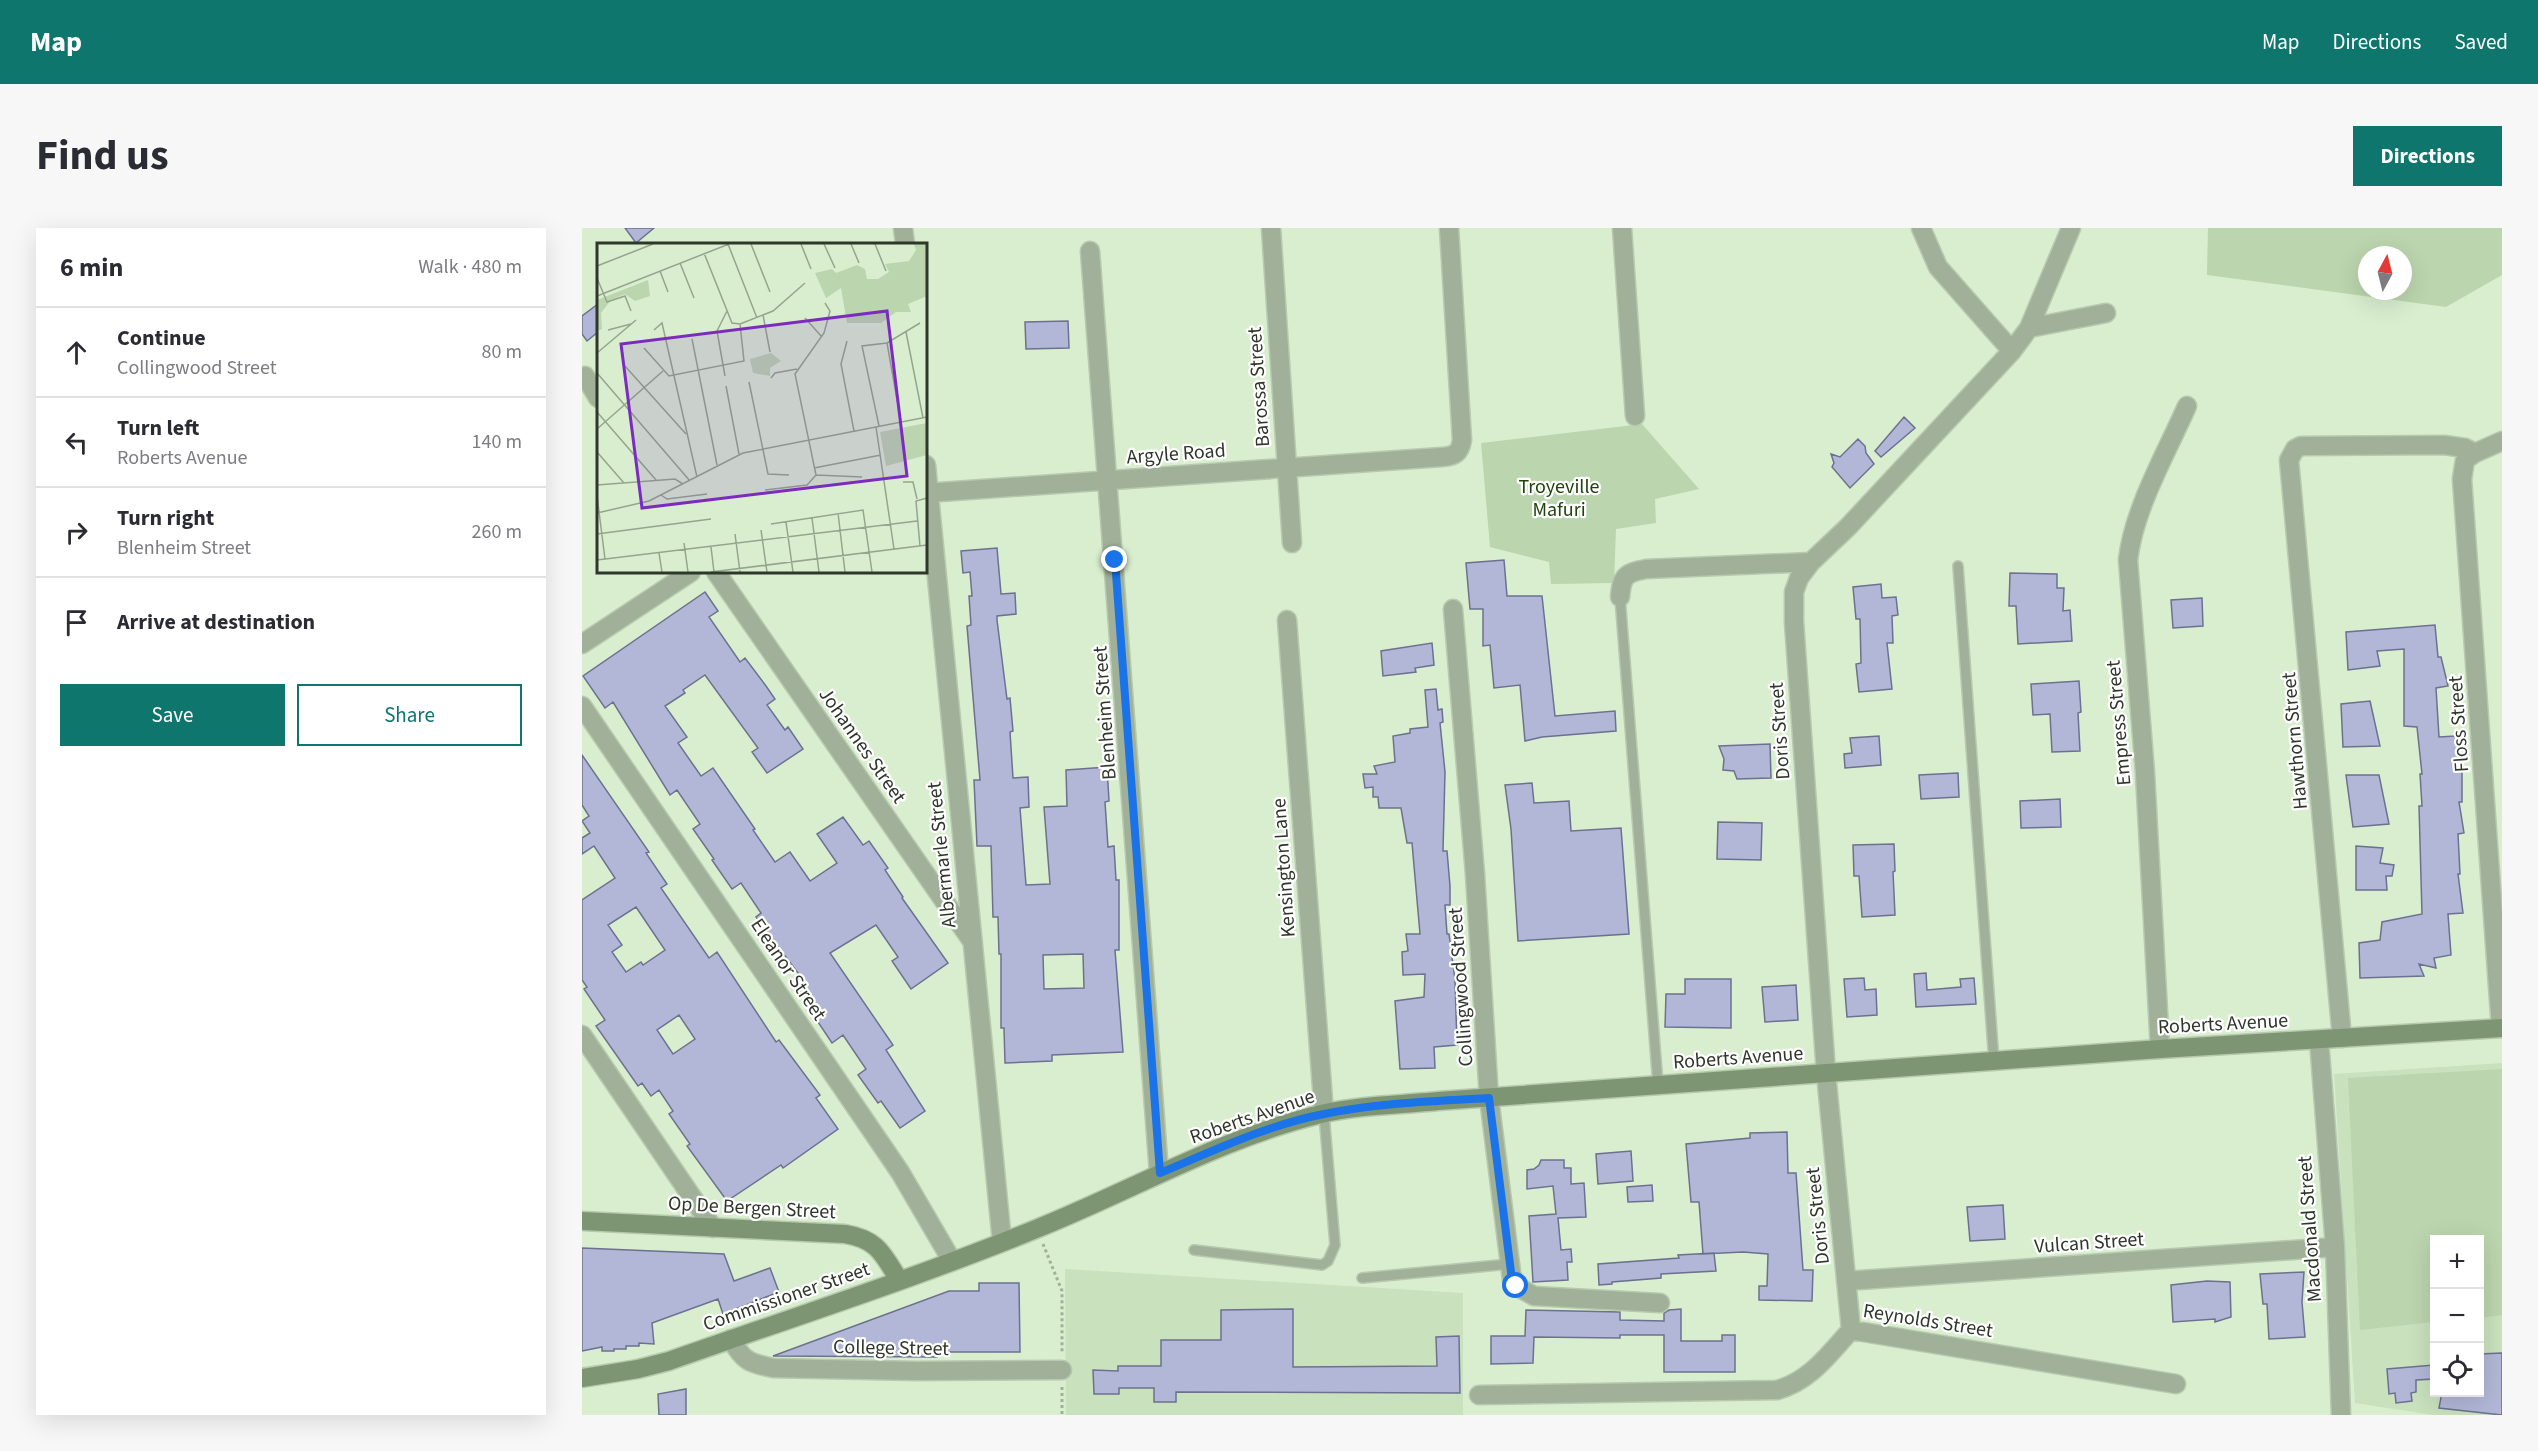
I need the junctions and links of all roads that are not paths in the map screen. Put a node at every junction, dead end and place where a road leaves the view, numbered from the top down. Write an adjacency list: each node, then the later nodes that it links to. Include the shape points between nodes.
1 (903, 228): 7 (street)
2 (1271, 228): 18 (street, Barossa Street)
3 (1449, 228): 18 (street, Argyle Road, via 1462,440 1459,452 1427,458)
4 (1622, 228): 15 (street)
5 (1921, 228): 11 (street, via 1938,267)
6 (2071, 228): 10 (street, Doris Street)
7 (905, 243)
8 (1090, 251): 19 (street, Blenheim Street)
9 (2106, 313): 10 (street)
10 (2029, 328): 11 (street, Doris Street)
11 (2012, 351): 22 (street, Doris Street)
12 (585, 376): 13 (street)
13 (597, 396)
14 (2187, 406): 36 (street, Empress Street, via 2140,513 2128,560 2145,773)
15 (1635, 416)
16 (2502, 441): 17 (street)
17 (2475, 453): 32 (street, Floss Street, via 2465,460 2462,479); 34 (street, Hawthorn Street, via 2444,445 2301,446 2291,454 2289,476)
18 (1286, 467): 19 (street, Argyle Road); 21 (street, Barossa Street)
19 (1108, 481): 20 (street, Argyle Road); 42 (street, Blenheim Street)
20 (927, 493): 31 (street, Albermarle Street)
21 (1292, 543)
22 (1811, 562): 26 (street, via 1646,569 1629,573 1622,581); 38 (street, Doris Street, via 1798,578 1794,592 1794,622)
23 (1958, 566): 37 (lane)
24 (689, 573): 29 (street)
25 (717, 573): 31 (street, Johannes Street)
26 (1620, 597): 39 (lane)
27 (1453, 609): 40 (street, Collingwood Street)
28 (1287, 620): 41 (street, Kensington Lane)
29 (582, 644)
30 (582, 706): 48 (street, Eleanor Street, via 900,1172)
31 (973, 943): 45 (street, Albermarle Street)
32 (2502, 1028): 34 (main road, Roberts Avenue)
33 (582, 1035): 44 (street)
34 (2342, 1038): 35 (main road, Roberts Avenue)
35 (2319, 1040): 36 (main road, Roberts Avenue); 46 (street, Macdonald Street)
36 (2160, 1049): 37 (main road, Roberts Avenue)
37 (1994, 1062): 38 (main road, Roberts Avenue)
38 (1826, 1074): 39 (main road, Roberts Avenue); 52 (street, Doris Street)
39 (1658, 1085): 40 (main road, Roberts Avenue)
40 (1489, 1098): 41 (main road, Roberts Avenue); 49 (street, Collingwood Street)
41 (1324, 1114): 42 (main road, Roberts Avenue, via 1269,1130); 47 (lane, via 1335,1245 1328,1262 1322,1265)
42 (1160, 1173): 45 (main road, Roberts Avenue)
43 (582, 1221): 44 (main road, Op De Bergen Street)
44 (713, 1228): 51 (main road, Op De Bergen Street, via 861,1236 882,1253)
45 (1002, 1242): 48 (main road, Commissioner Street)
46 (2335, 1247): 52 (street, Vulcan Street); 60 (street, Macdonald Street)
47 (1194, 1250)
48 (952, 1261): 51 (main road, Commissioner Street)
49 (1510, 1264): 50 (lane); 53 (street, Collingwood Street, via 1516,1286 1534,1296)
50 (1362, 1278)
51 (899, 1280): 55 (main road, Commissioner Street)
52 (1846, 1281): 54 (street, Doris Street)
53 (1659, 1303)
54 (1851, 1330): 58 (street, Reynolds Street); 59 (street, Reynolds Street, via 1812,1373 1777,1390)
55 (731, 1339): 56 (street, College Street, via 752,1364 773,1368); 57 (main road, Commissioner Street, via 638,1369)
56 (1062, 1370)
57 (582, 1378)
58 (2176, 1384)
59 (1479, 1395)
60 (2341, 1415)

